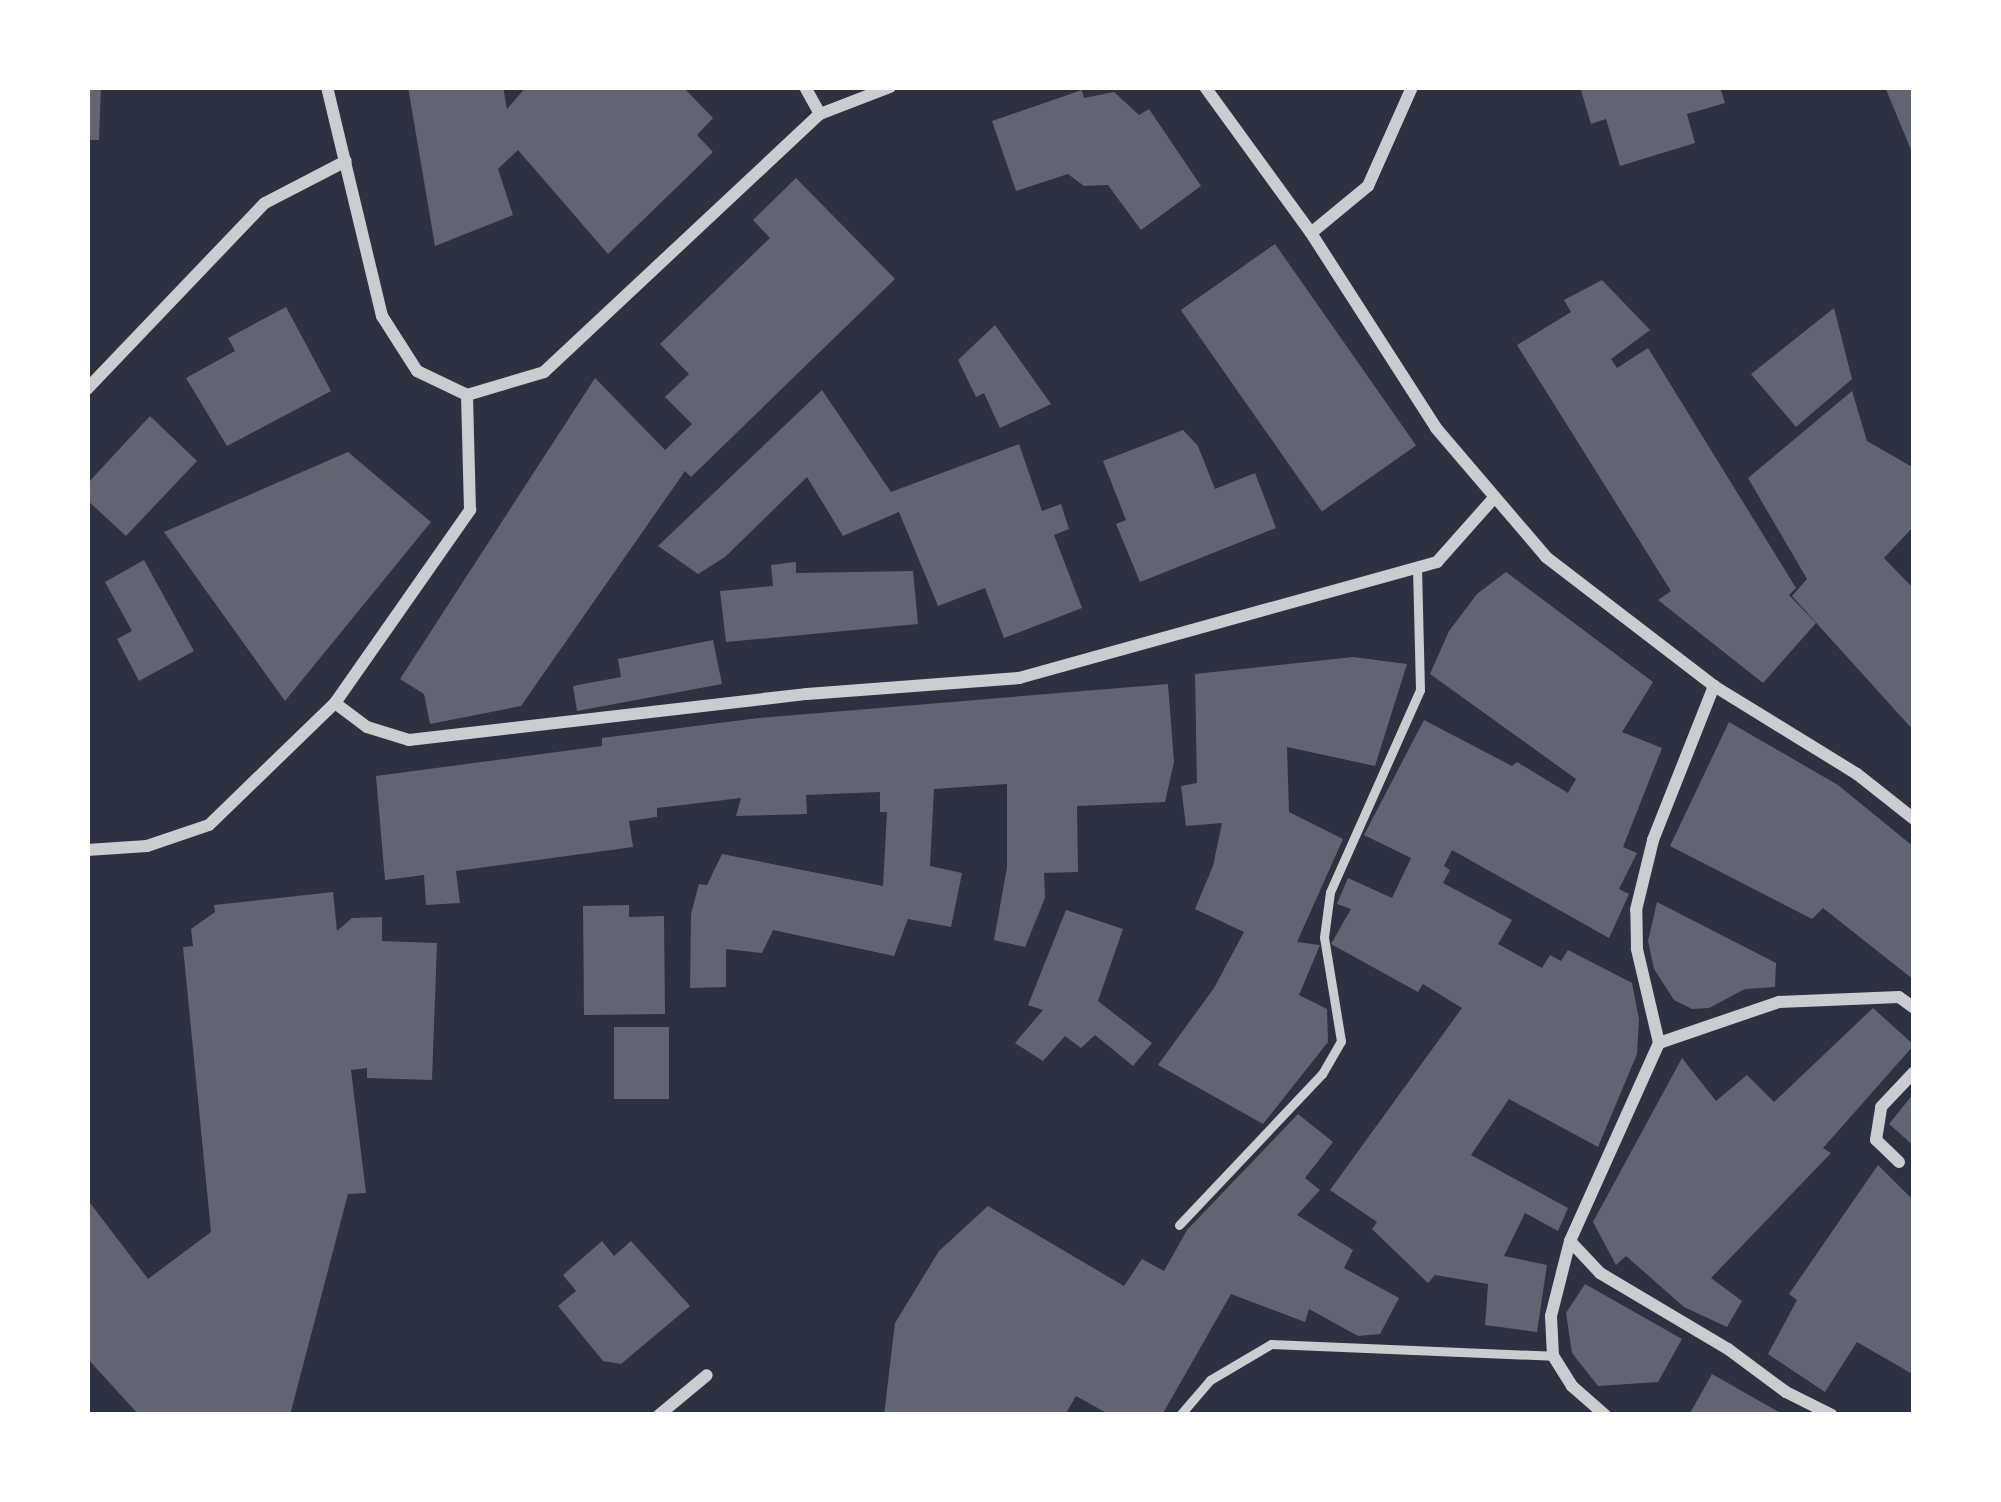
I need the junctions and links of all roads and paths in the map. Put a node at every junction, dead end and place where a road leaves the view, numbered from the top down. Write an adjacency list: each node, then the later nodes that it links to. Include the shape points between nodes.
1 (327, 87): 7 (street)
2 (806, 87): 6 (street)
3 (890, 87): 6 (street)
4 (1205, 87): 8 (street)
5 (1412, 87): 8 (street, via 1368,186)
6 (820, 114): 10 (street, via 544,372)
7 (346, 161): 9 (street, via 265,203); 10 (street, via 382,316 417,371)
8 (1311, 233): 11 (street)
9 (87, 388)
10 (467, 395): 14 (street, via 470,510)
11 (1492, 500): 12 (street, via 1437,562); 13 (street, via 1546,557)
12 (1418, 568): 14 (street, via 1019,677 409,740 367,727); 21 (lane, via 1420,690 1330,892 1324,937 1341,1041 1322,1074)
13 (1714, 686): 15 (street, via 1858,773); 18 (street, via 1653,840 1636,910)
14 (335, 703): 16 (street, via 209,825 146,846)
15 (1914, 819)
16 (87, 850)
17 (1914, 1008): 18 (street, via 1899,998 1779,1002)
18 (1659, 1043): 22 (street)
19 (1914, 1072): 20 (street, via 1881,1107 1876,1140)
20 (1899, 1162)
21 (1179, 1225)
22 (1570, 1241): 23 (street, via 1551,1316); 28 (street, via 1600,1273)
23 (1553, 1356): 26 (lane, via 1270,1344 1210,1380); 27 (street)
24 (707, 1375): 25 (street)
25 (659, 1415)
26 (1180, 1415)
27 (1604, 1415)
28 (1832, 1415)

